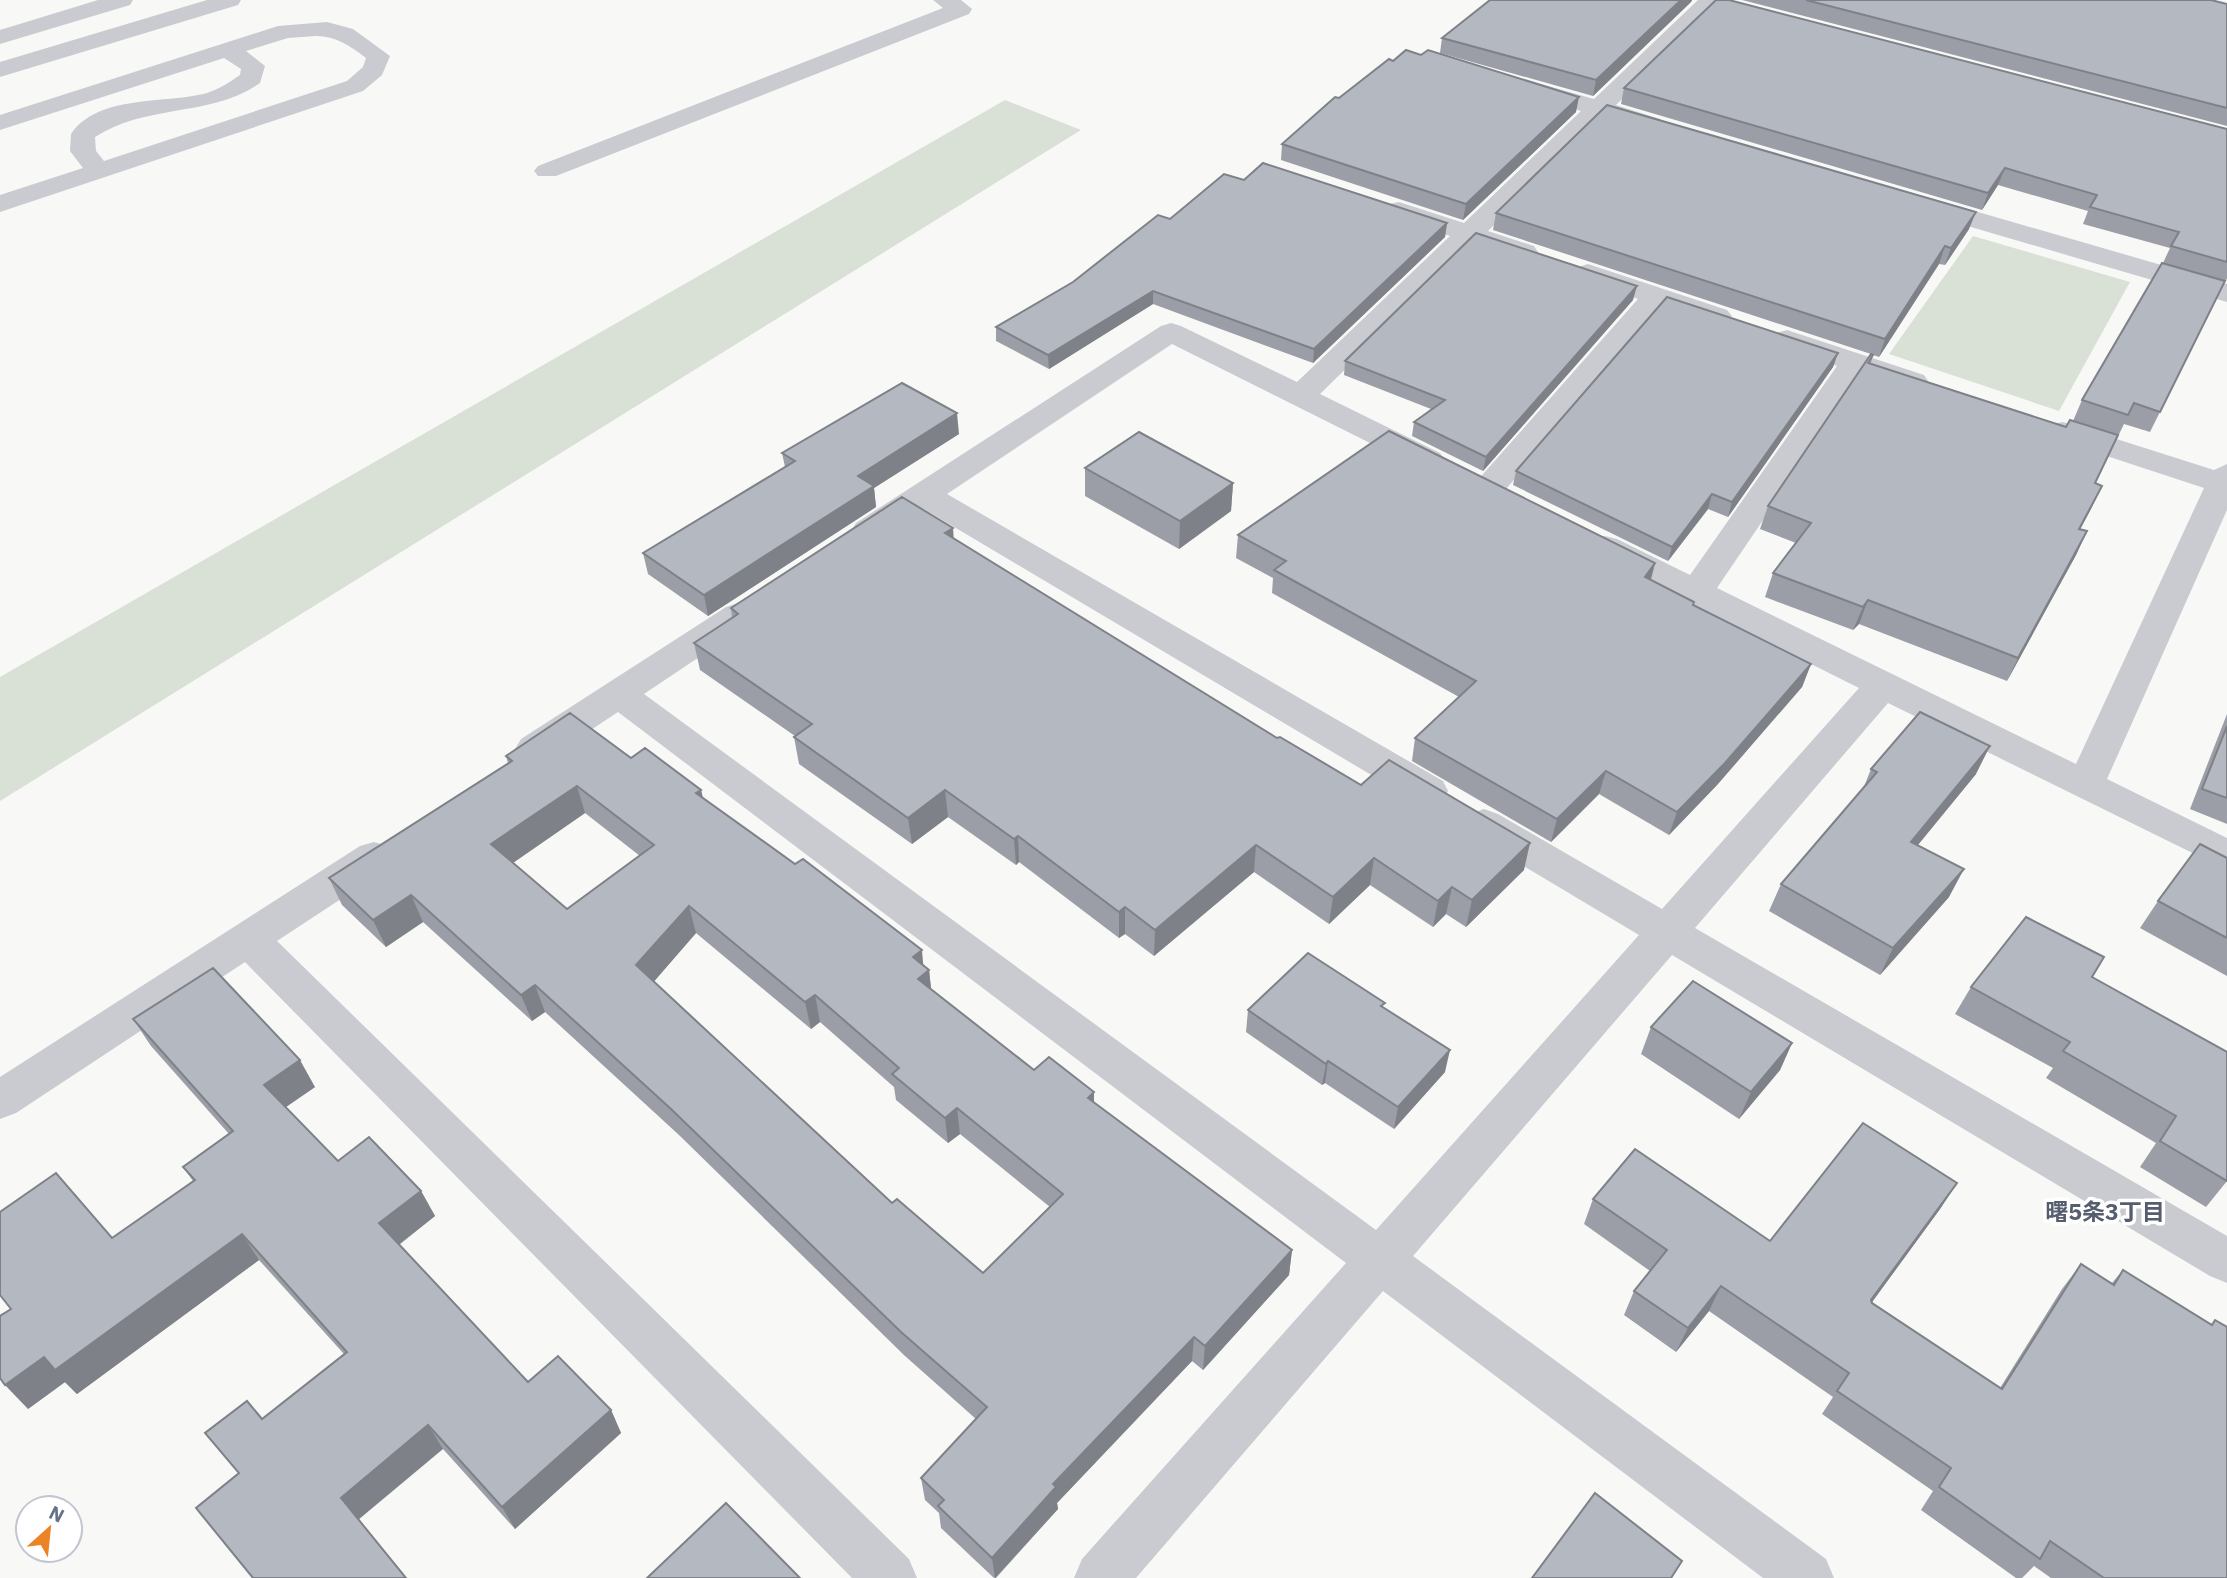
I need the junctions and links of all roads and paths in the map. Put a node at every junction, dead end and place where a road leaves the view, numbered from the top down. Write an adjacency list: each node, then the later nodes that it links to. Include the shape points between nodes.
1 (230, 0): 7 (lane)
2 (944, 0): 13 (lane, via 961,9)
3 (111, 1): 5 (lane, via 17,22)
4 (1716, 2): 9 (street)
5 (0, 37)
6 (227, 50): 10 (lane); 12 (lane, via 253,66 252,78 214,101 136,109 102,121 82,135 83,151); 12 (lane, via 286,31 325,28 347,33 379,56 373,71 355,86)
7 (0, 70)
8 (1505, 81): 9 (street)
9 (1599, 109): 11 (street); 17 (street)
10 (0, 123)
11 (1679, 132)
12 (98, 171): 16 (lane)
13 (547, 171)
14 (1893, 195): 18 (street)
15 (1367, 199): 17 (street)
16 (0, 204)
17 (1469, 233): 19 (street); 22 (street)
18 (2227, 293)
19 (1657, 296): 20 (street); 22 (street, via 1500,495)
20 (1855, 362): 21 (street); 28 (street)
21 (1934, 388)
22 (1300, 396): 25 (street, via 1171,332)
23 (2039, 423): 24 (street)
24 (2226, 481): 33 (street)
25 (924, 495): 27 (street); 36 (street)
26 (1574, 531): 28 (street)
27 (845, 546)
28 (1696, 592): 30 (street)
29 (765, 597): 31 (street)
30 (1883, 685): 33 (street); 36 (street)
31 (618, 693): 32 (street); 39 (street)
32 (503, 770)
33 (2085, 785): 35 (street)
34 (399, 840): 37 (street)
35 (2227, 855)
36 (1668, 932): 39 (street); 40 (street)
37 (250, 940): 38 (street); 41 (street)
38 (0, 1100)
39 (1381, 1261): 42 (street); 43 (street)
40 (2227, 1261)
41 (890, 1578)
42 (1101, 1578)
43 (1807, 1578)

